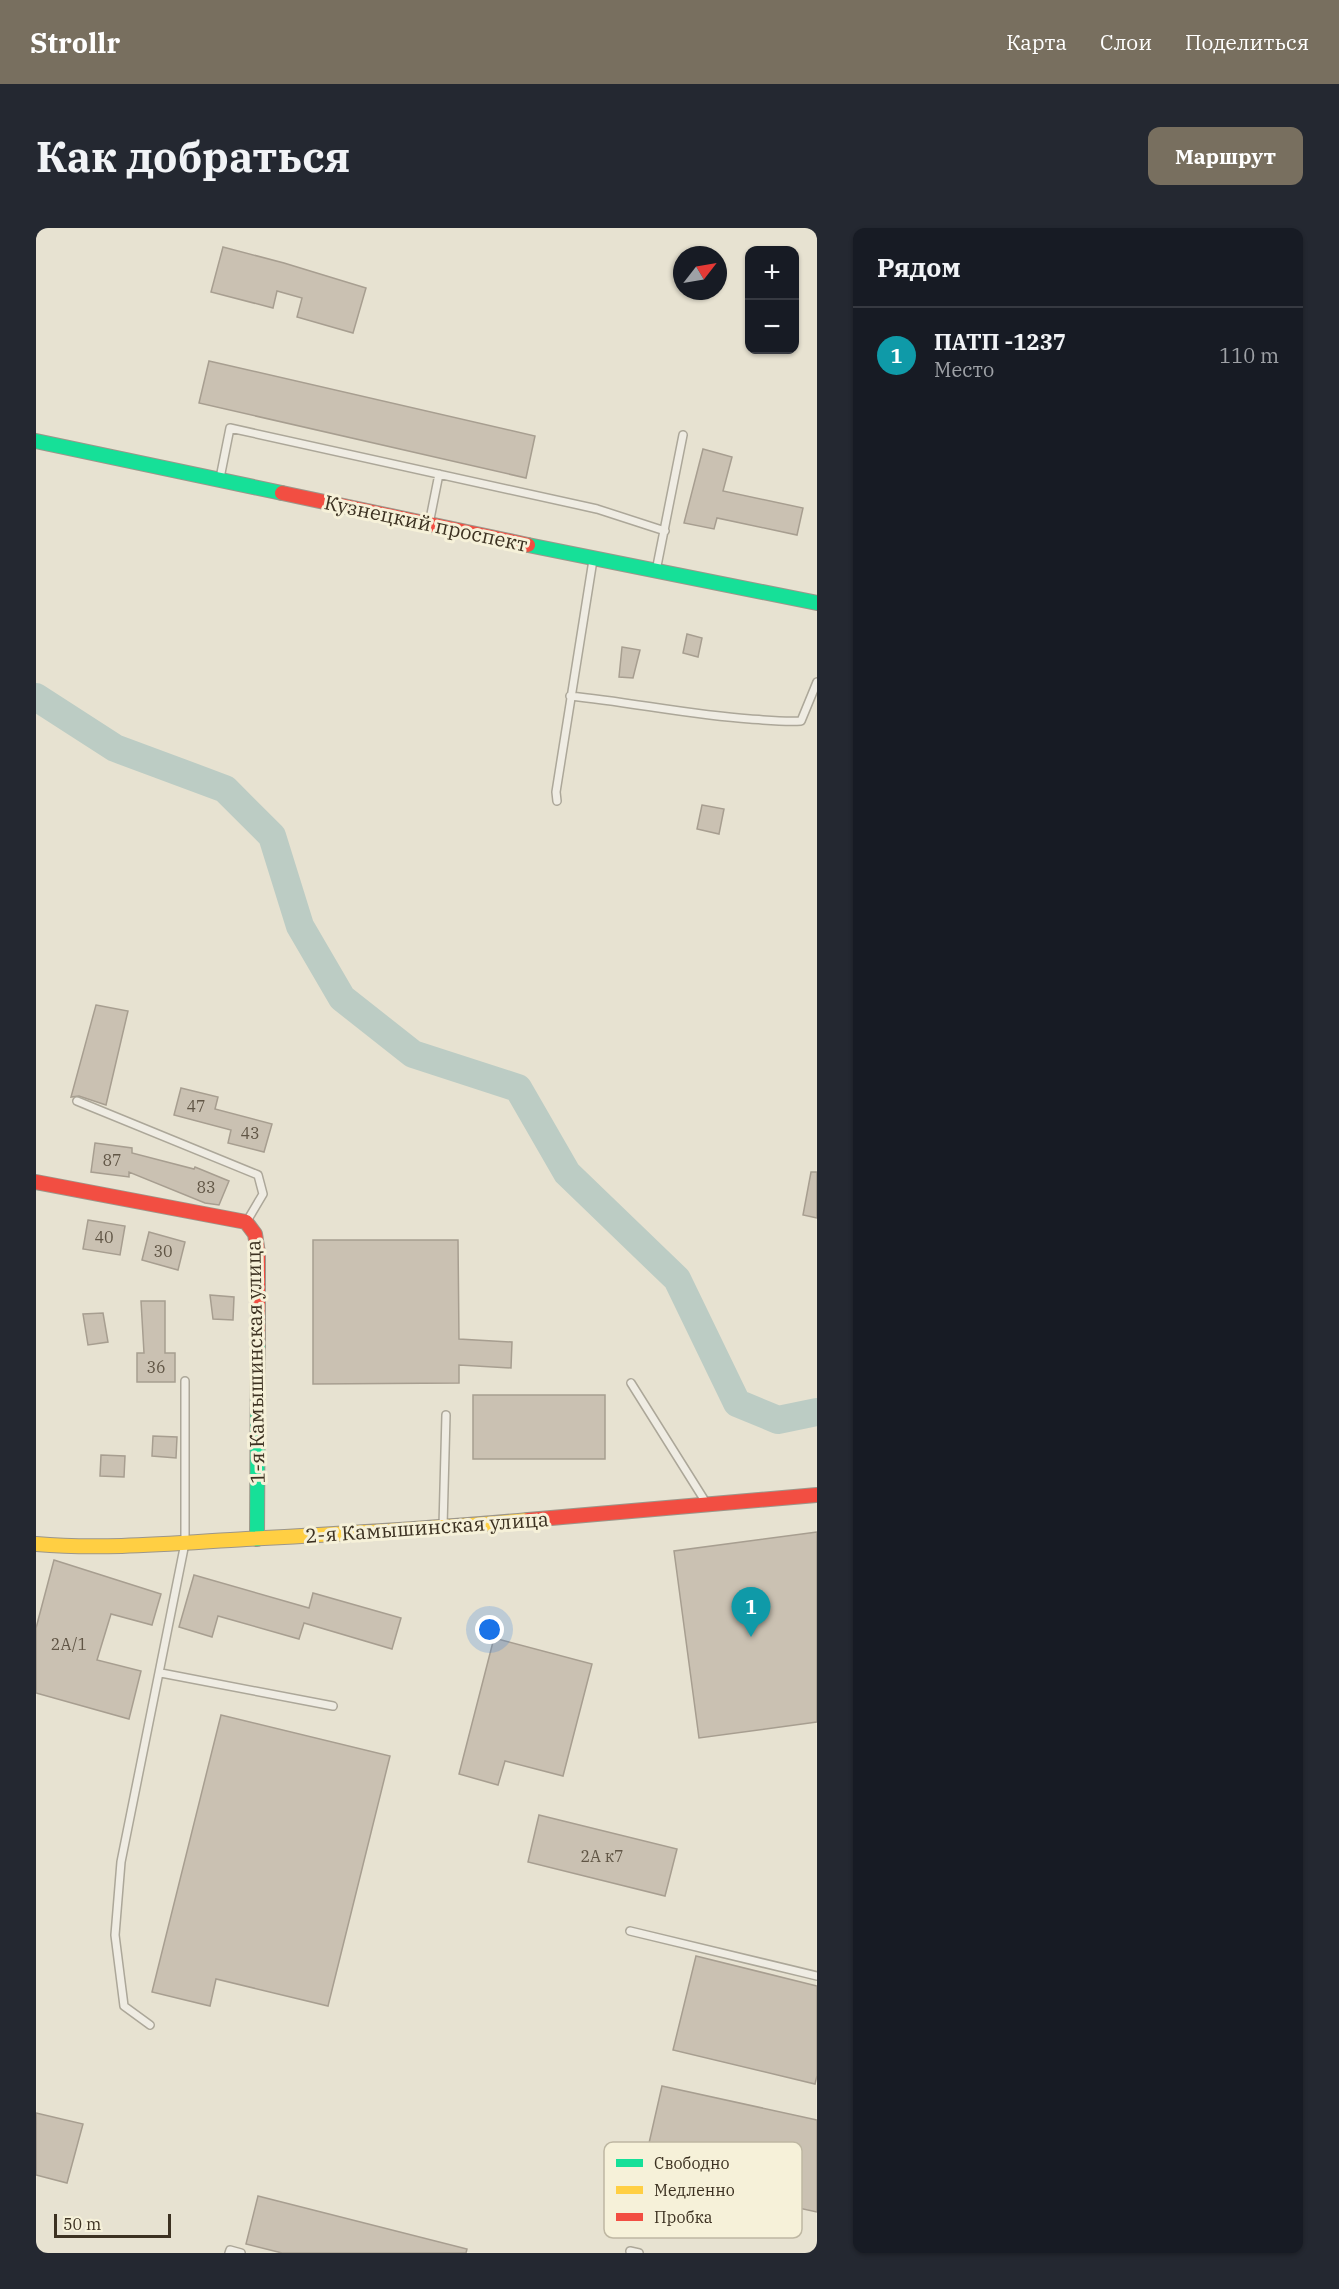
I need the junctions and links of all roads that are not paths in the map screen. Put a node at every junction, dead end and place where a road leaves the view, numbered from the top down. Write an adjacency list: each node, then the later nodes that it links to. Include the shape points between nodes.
1 (683, 435): 6 (lane)
2 (36, 441): 4 (street, Кузнецкий проспект)
3 (439, 474): 4 (lane, via 230,428); 5 (lane); 6 (lane, via 597,509)
4 (220, 478): 5 (street, Кузнецкий проспект)
5 (429, 524): 7 (street, Кузнецкий проспект)
6 (665, 531): 8 (lane)
7 (592, 560): 8 (street, Кузнецкий проспект); 11 (lane)
8 (655, 573): 9 (street, Кузнецкий проспект)
9 (817, 603)
10 (817, 682): 11 (lane, via 801,721 786,722 718,717)
11 (570, 696): 12 (lane)
12 (557, 801)
13 (77, 1101): 15 (lane, via 258,1175 263,1194)
14 (36, 1182): 15 (street, 1-я Камышинская улица)
15 (246, 1222): 22 (street, 1-я Камышинская улица, via 255,1234 258,1253)
16 (185, 1381): 23 (lane)
17 (632, 1383): 20 (lane)
18 (446, 1415): 21 (lane)
19 (817, 1496): 20 (street, 2-я Камышинская улица)
20 (707, 1503): 21 (street, 2-я Камышинская улица)
21 (442, 1528): 22 (street, 2-я Камышинская улица)
22 (257, 1539): 23 (street, 2-я Камышинская улица)
23 (186, 1543): 24 (street, 2-я Камышинская улица); 25 (lane)
24 (36, 1544)
25 (160, 1673): 26 (lane); 29 (lane, via 121,1862 115,1935 124,2006)
26 (333, 1706)
27 (630, 1930): 28 (lane)
28 (817, 1976)
29 (150, 2025)
30 (630, 2251): 33 (lane)
31 (229, 2253): 32 (lane)
32 (241, 2253)
33 (639, 2253)

